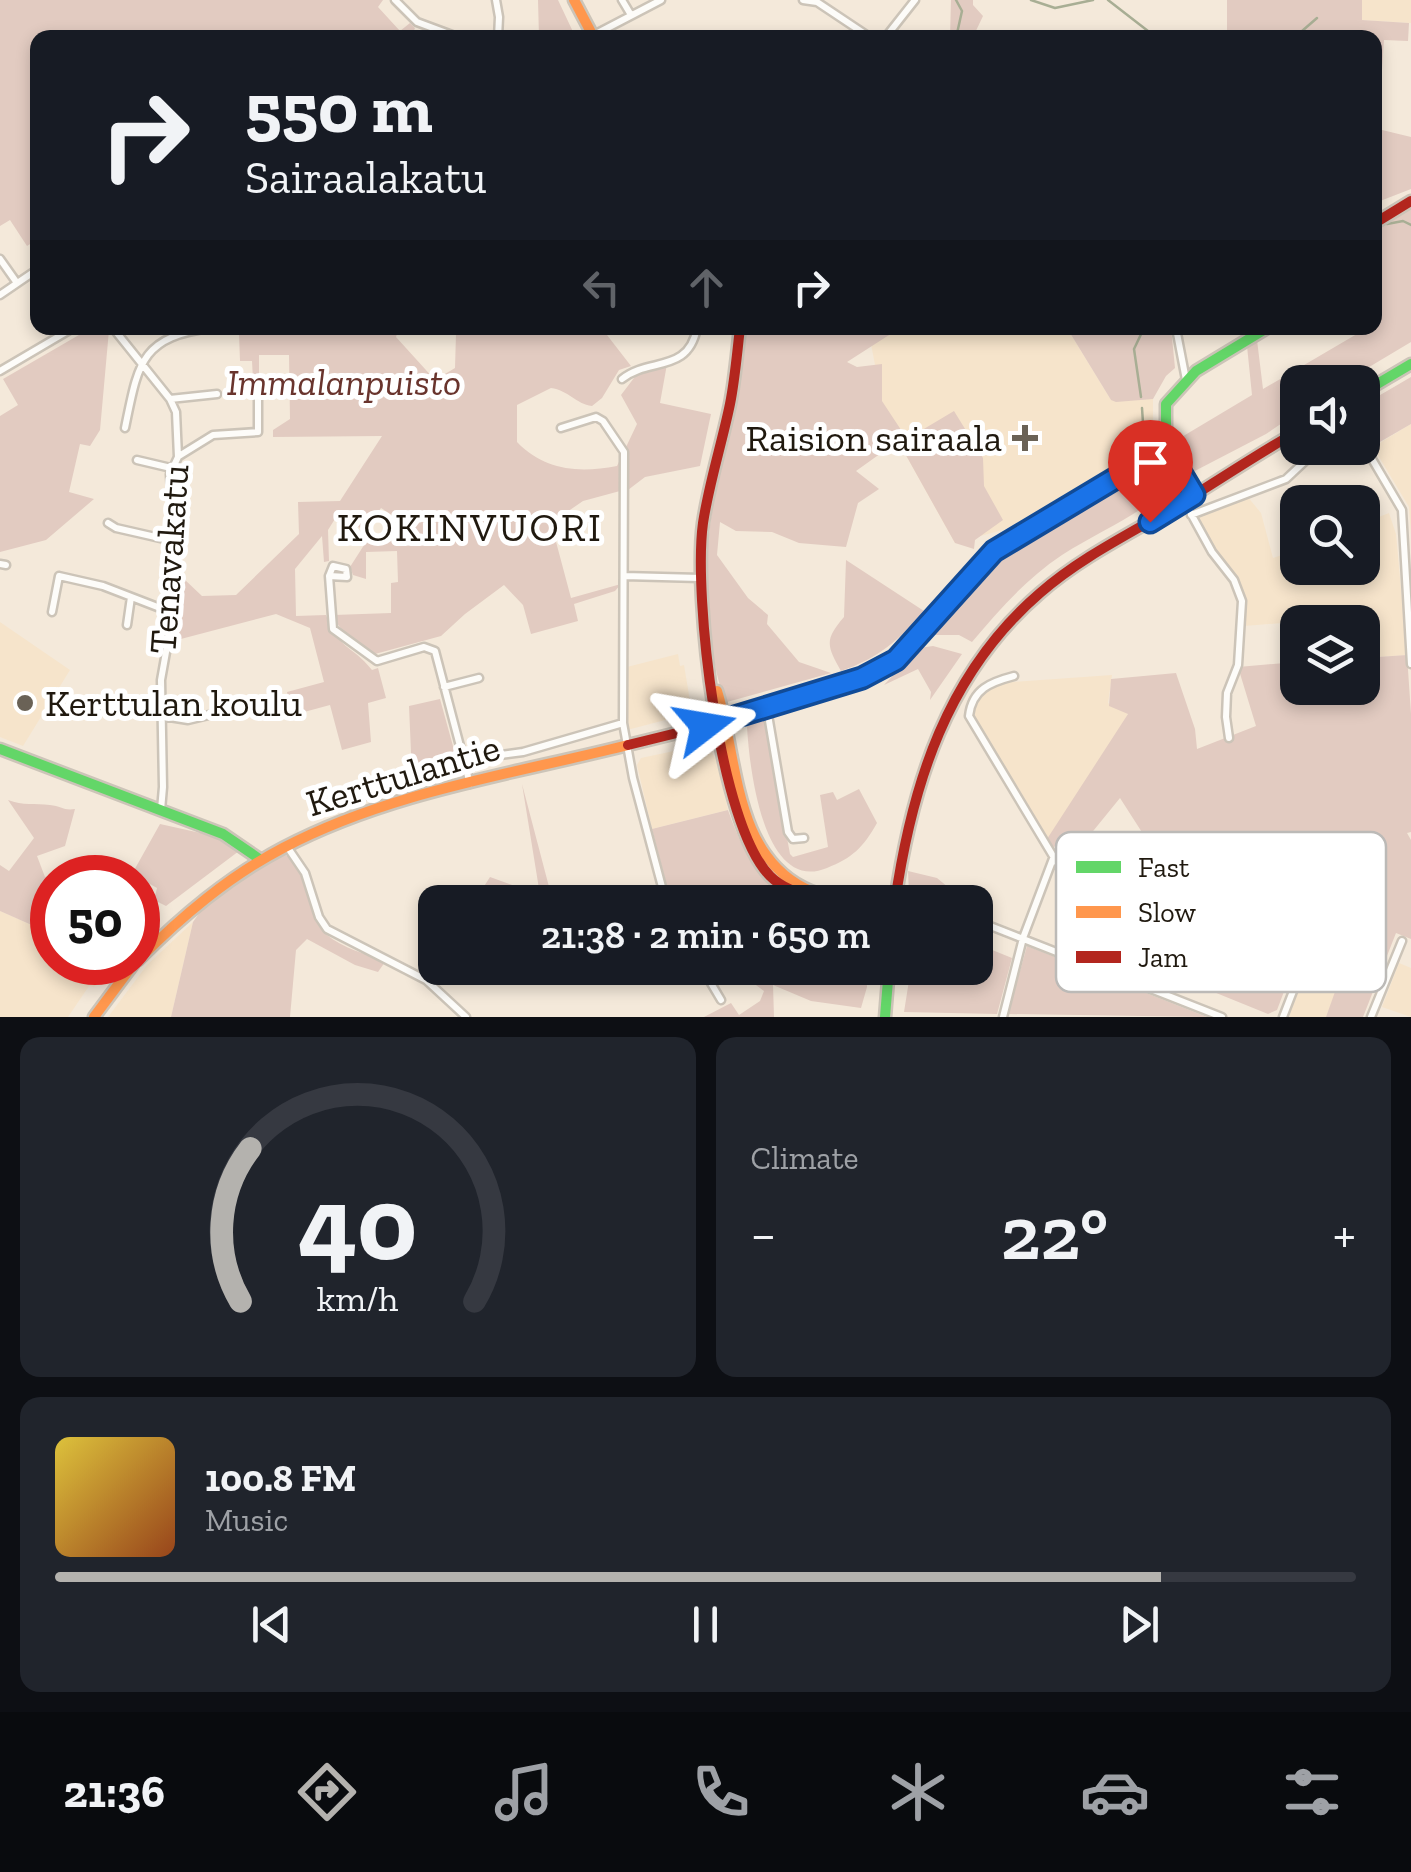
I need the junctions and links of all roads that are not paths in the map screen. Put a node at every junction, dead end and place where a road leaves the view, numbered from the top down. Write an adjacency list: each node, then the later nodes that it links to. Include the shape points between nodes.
1 (395, 0): 9 (street, via 416,22)
2 (496, 0): 10 (street)
3 (574, 0): 11 (main road)
4 (622, 0): 8 (street)
5 (661, 0): 8 (street)
6 (802, 0): 13 (street, via 817,2)
7 (915, 0): 14 (street)
8 (631, 16): 12 (street)
9 (438, 30)
10 (498, 30)
11 (589, 30)
12 (605, 30)
13 (859, 30)
14 (891, 30)
15 (1411, 201): 16 (main road)
16 (1382, 218)
17 (0, 259): 19 (street)
18 (30, 274): 19 (street)
19 (17, 283): 20 (street)
20 (0, 295)
21 (61, 335): 30 (street)
22 (119, 335): 28 (street)
23 (173, 335): 28 (street)
24 (695, 335): 32 (street, via 676,359)
25 (739, 335): 52 (main road, via 703,523)
26 (1177, 335): 33 (street)
27 (1254, 335): 33 (main road)
28 (140, 362): 36 (street); 37 (street)
29 (1411, 364): 34 (main road)
30 (1, 368)
31 (258, 379): 41 (street, via 255,434 214,436)
32 (622, 379)
33 (1186, 380): 40 (main road, via 1166,404)
34 (1380, 382)
35 (217, 394): 36 (street)
36 (170, 398): 41 (street, Tenavakatu)
37 (126, 428)
38 (561, 428): 51 (street, via 588,416 602,420 624,452)
39 (1280, 442): 46 (main road)
40 (1166, 448): 46 (main road); 63 (main road, Kerttulantie, via 994,551 887,666)
41 (178, 457): 45 (street, Tenavakatu)
42 (136, 460): 45 (street)
43 (1301, 465): 47 (street, via 1286,479)
44 (1376, 465): 57 (street, via 1402,510)
45 (171, 468): 49 (street, Tenavakatu)
46 (1189, 498): 47 (street); 82 (main road, via 1038,595 968,674 923,762)
47 (1191, 514): 67 (street, via 1242,601 1238,665 1227,693)
48 (108, 522): 49 (street)
49 (173, 541): 55 (street, Tenavakatu)
50 (329, 576): 60 (street, via 336,634 374,661 431,648)
51 (624, 576): 52 (street); 66 (street)
52 (700, 578): 65 (main road)
53 (131, 597): 54 (street, via 59,576); 55 (street); 56 (street)
54 (52, 612)
55 (173, 614): 64 (street, Tenavakatu)
56 (126, 625)
57 (1411, 664)
58 (1014, 676): 76 (street, via 981,689 970,716)
59 (479, 678): 60 (street)
60 (444, 687): 70 (street)
61 (275, 698): 64 (street, via 198,720)
62 (95, 704): 64 (street)
63 (768, 709): 65 (main road, Kerttulantie); 74 (street, via 788,832)
64 (161, 716): 73 (street, Tenavakatu)
65 (721, 722): 68 (main road, Kerttulantie); 80 (main road, via 741,824 756,858); 81 (main road, via 746,815 766,858)
66 (623, 723): 68 (street); 70 (street, via 524,752)
67 (1229, 738)
68 (626, 744): 71 (main road, Kerttulantie); 79 (street)
69 (0, 750): 73 (main road)
70 (462, 760): 71 (street); 72 (street)
71 (470, 784): 75 (main road, Kerttulantie, via 337,821)
72 (344, 802)
73 (160, 811): 77 (main road, via 231,838)
74 (804, 838)
75 (286, 844): 77 (main road, Kerttulantie); 97 (street, via 306,873 328,929 426,980)
76 (1054, 855): 78 (street); 85 (street)
77 (258, 858): 84 (main road, Kerttulantie)
78 (1056, 858)
79 (662, 885)
80 (782, 885)
81 (799, 885)
82 (899, 885)
83 (993, 927): 85 (street)
84 (160, 937)
85 (1023, 938): 87 (street); 99 (street)
86 (1402, 941): 88 (street)
87 (1056, 951)
88 (1386, 980)
89 (118, 985): 96 (main road, Kerttulantie)
90 (712, 985): 95 (street)
91 (887, 985): 98 (main road)
92 (1158, 992): 100 (street)
93 (1292, 992): 101 (street)
94 (1381, 992): 102 (street)
95 (721, 1000)
96 (94, 1017)
97 (466, 1017)
98 (884, 1017)
99 (1003, 1017)
100 (1222, 1017)
101 (1283, 1017)
102 (1371, 1017)

